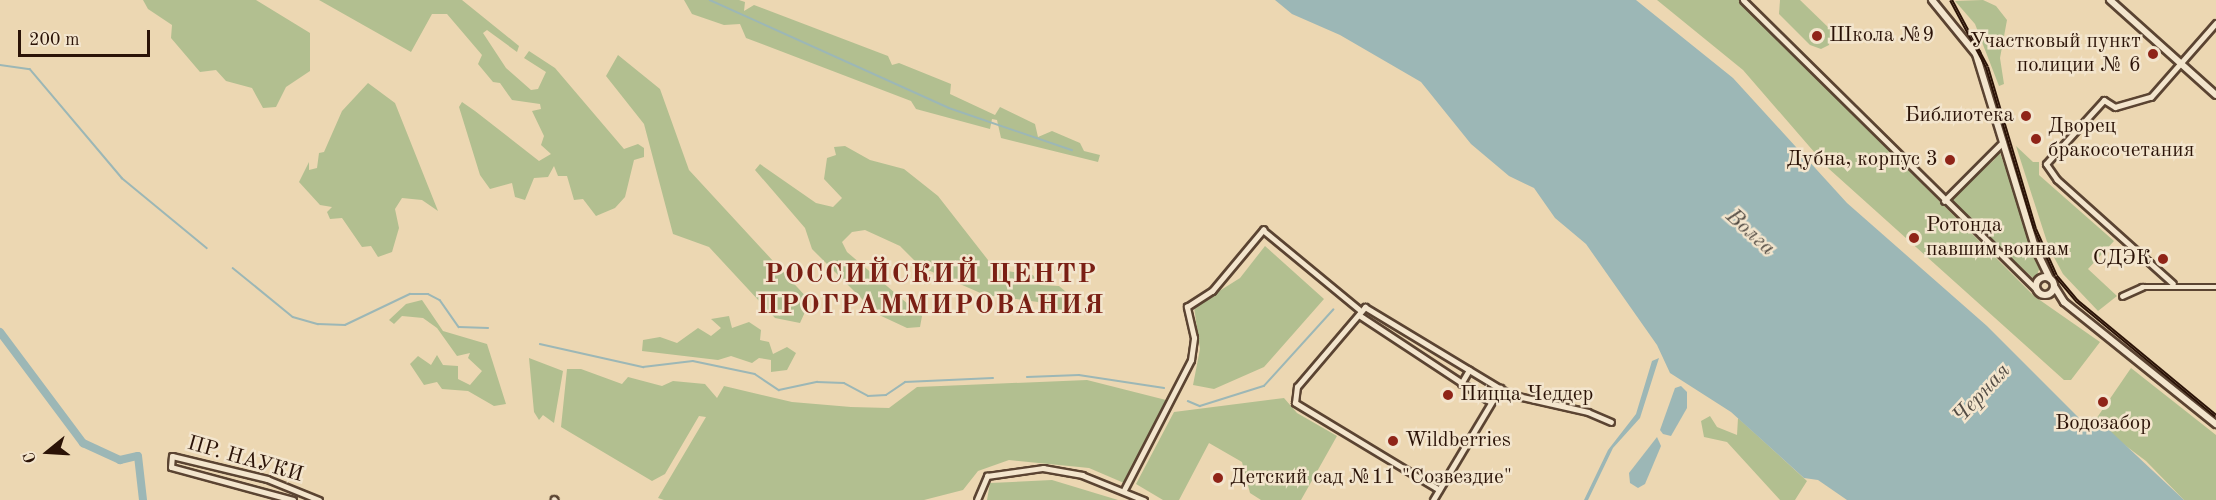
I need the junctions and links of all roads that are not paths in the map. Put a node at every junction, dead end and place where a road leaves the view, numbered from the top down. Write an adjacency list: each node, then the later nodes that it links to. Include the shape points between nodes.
1 (1743, 0): 8 (street)
2 (1932, 0): 7 (main road, via 1971,46)
3 (2110, 0): 5 (main road)
4 (2216, 23): 5 (street)
5 (2180, 63): 6 (main road); 13 (street, via 2142,103 2115,107 2104,100 2046,164 2057,180)
6 (2216, 95)
7 (2003, 142): 8 (street); 9 (main road)
8 (1944, 201): 12 (street)
9 (2042, 267): 10 (main road); 11 (main road)
10 (2050, 279): 11 (main road); 14 (main road)
11 (2038, 281): 12 (street); 16 (main road)
12 (2027, 284): 16 (street)
13 (2173, 284): 15 (street); 18 (street, via 2142,287)
14 (2054, 286): 17 (main road); 19 (main road)
15 (2216, 287)
16 (2038, 291): 17 (main road)
17 (2045, 295): 19 (main road)
18 (2122, 296)
19 (2064, 302): 26 (main road)
20 (1359, 312): 21 (street, via 1365,307); 22 (street); 27 (street, via 1263,230 1212,291 1187,308 1194,338 1191,360); 28 (street, via 1297,387 1295,403)
21 (1469, 370): 22 (street); 23 (street)
22 (1461, 384): 24 (street)
23 (1500, 388): 24 (street); 25 (street)
24 (1491, 402): 28 (street)
25 (1611, 422)
26 (2216, 424)
27 (1124, 490): 31 (street, via 1082,475 1043,468 987,476); 32 (street)
28 (1439, 490): 33 (street)
29 (293, 500): 30 (street, ПР. НАУКИ, via 171,467 172,456 267,479)
30 (320, 500)
31 (977, 500)
32 (1144, 500)
33 (1433, 500)

